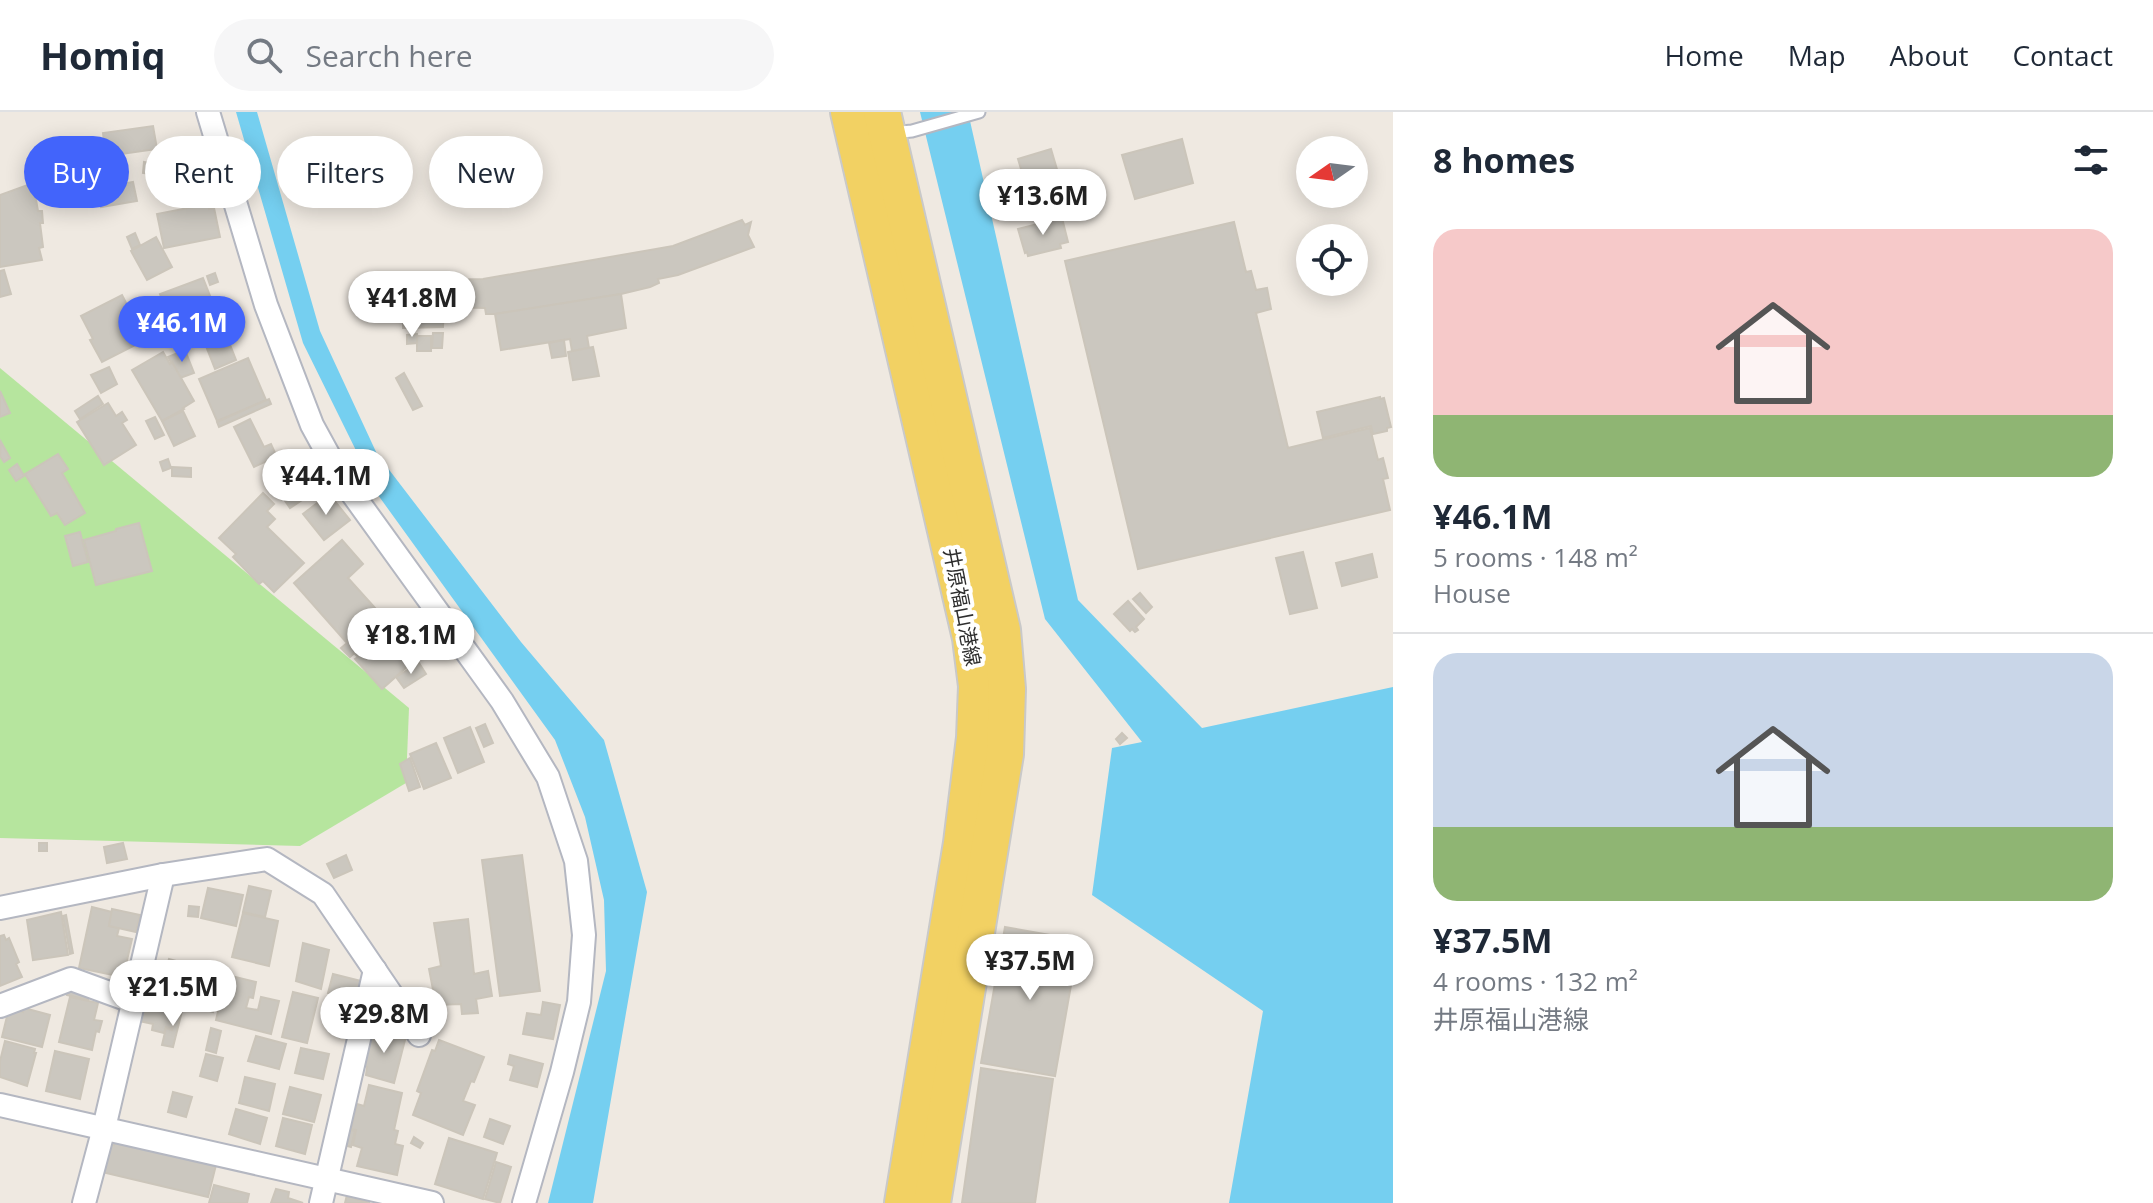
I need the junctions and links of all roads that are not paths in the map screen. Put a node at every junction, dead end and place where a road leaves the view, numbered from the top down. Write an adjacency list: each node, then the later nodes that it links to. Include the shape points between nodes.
1 (208, 112): 16 (street, via 266,305 312,425 341,478 502,701 548,777 576,861 584,935 579,1002)
2 (979, 112): 3 (lane)
3 (877, 126): 17 (main road, 井原福山港線, via 977,686 962,843); 18 (main road, 井原福山港線, via 1002,630 1007,689 1005,754)
4 (163, 875): 5 (street); 6 (street, via 267,859 323,894); 7 (street)
5 (0, 908)
6 (375, 970): 9 (street); 12 (street)
7 (134, 1002): 8 (street, via 71,979); 11 (street)
8 (0, 1006)
9 (419, 1035)
10 (0, 1105): 11 (street)
11 (104, 1128): 12 (street); 13 (street)
12 (327, 1180): 14 (street); 15 (street)
13 (84, 1203)
14 (321, 1203)
15 (432, 1203)
16 (524, 1203)
17 (903, 1203)
18 (932, 1203)

